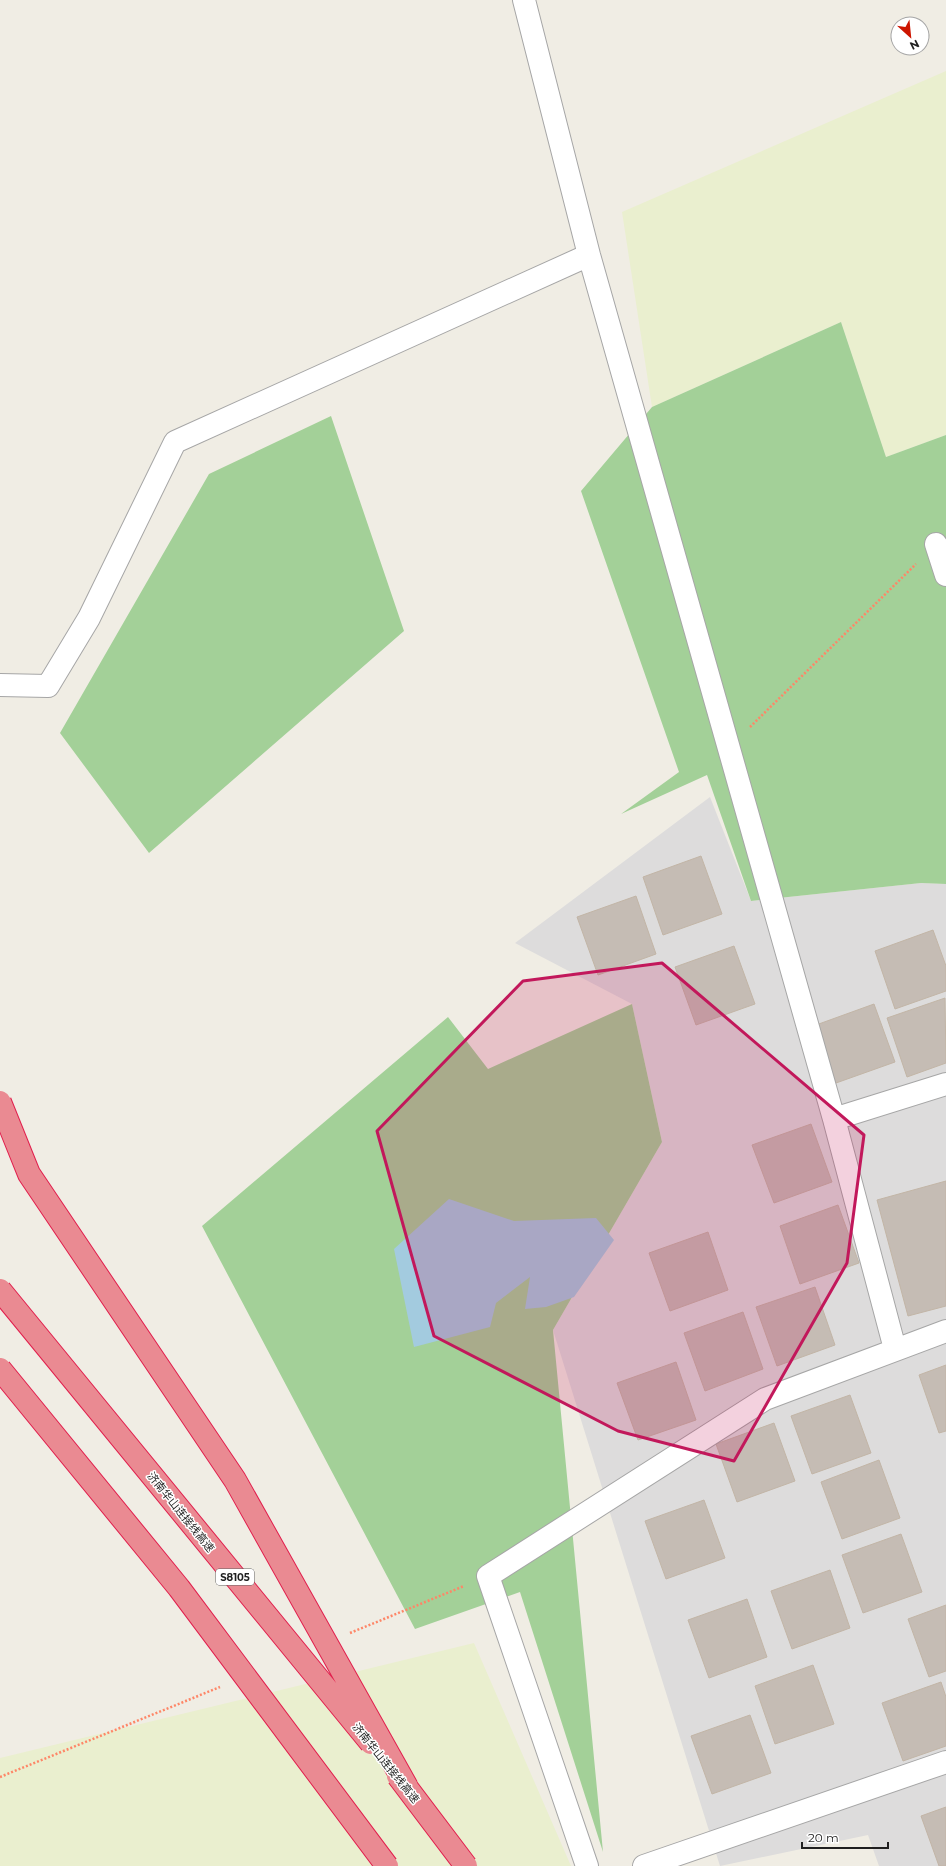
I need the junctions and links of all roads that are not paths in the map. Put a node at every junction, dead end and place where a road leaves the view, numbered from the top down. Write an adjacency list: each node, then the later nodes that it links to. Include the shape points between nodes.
1 (524, 0): 2 (street)
2 (589, 255): 5 (street, via 175,442 89,618 48,686); 8 (street)
3 (936, 544): 4 (street)
4 (946, 575)
5 (0, 685)
6 (946, 1084): 8 (street)
7 (0, 1102): 14 (highway, bridge, via 29,1174 235,1480)
8 (834, 1119): 11 (street)
9 (0, 1290): 14 (highway, 济南华山连接线高速 / S8105, bridge)
10 (946, 1331): 11 (street)
11 (895, 1349): 17 (street, via 765,1399 488,1576)
12 (0, 1369): 15 (highway, bridge, via 179,1588)
13 (946, 1762): 18 (street)
14 (407, 1788): 16 (highway, 济南华山连接线高速 / S8105, bridge)
15 (387, 1866)
16 (466, 1866)
17 (587, 1866)
18 (644, 1866)

